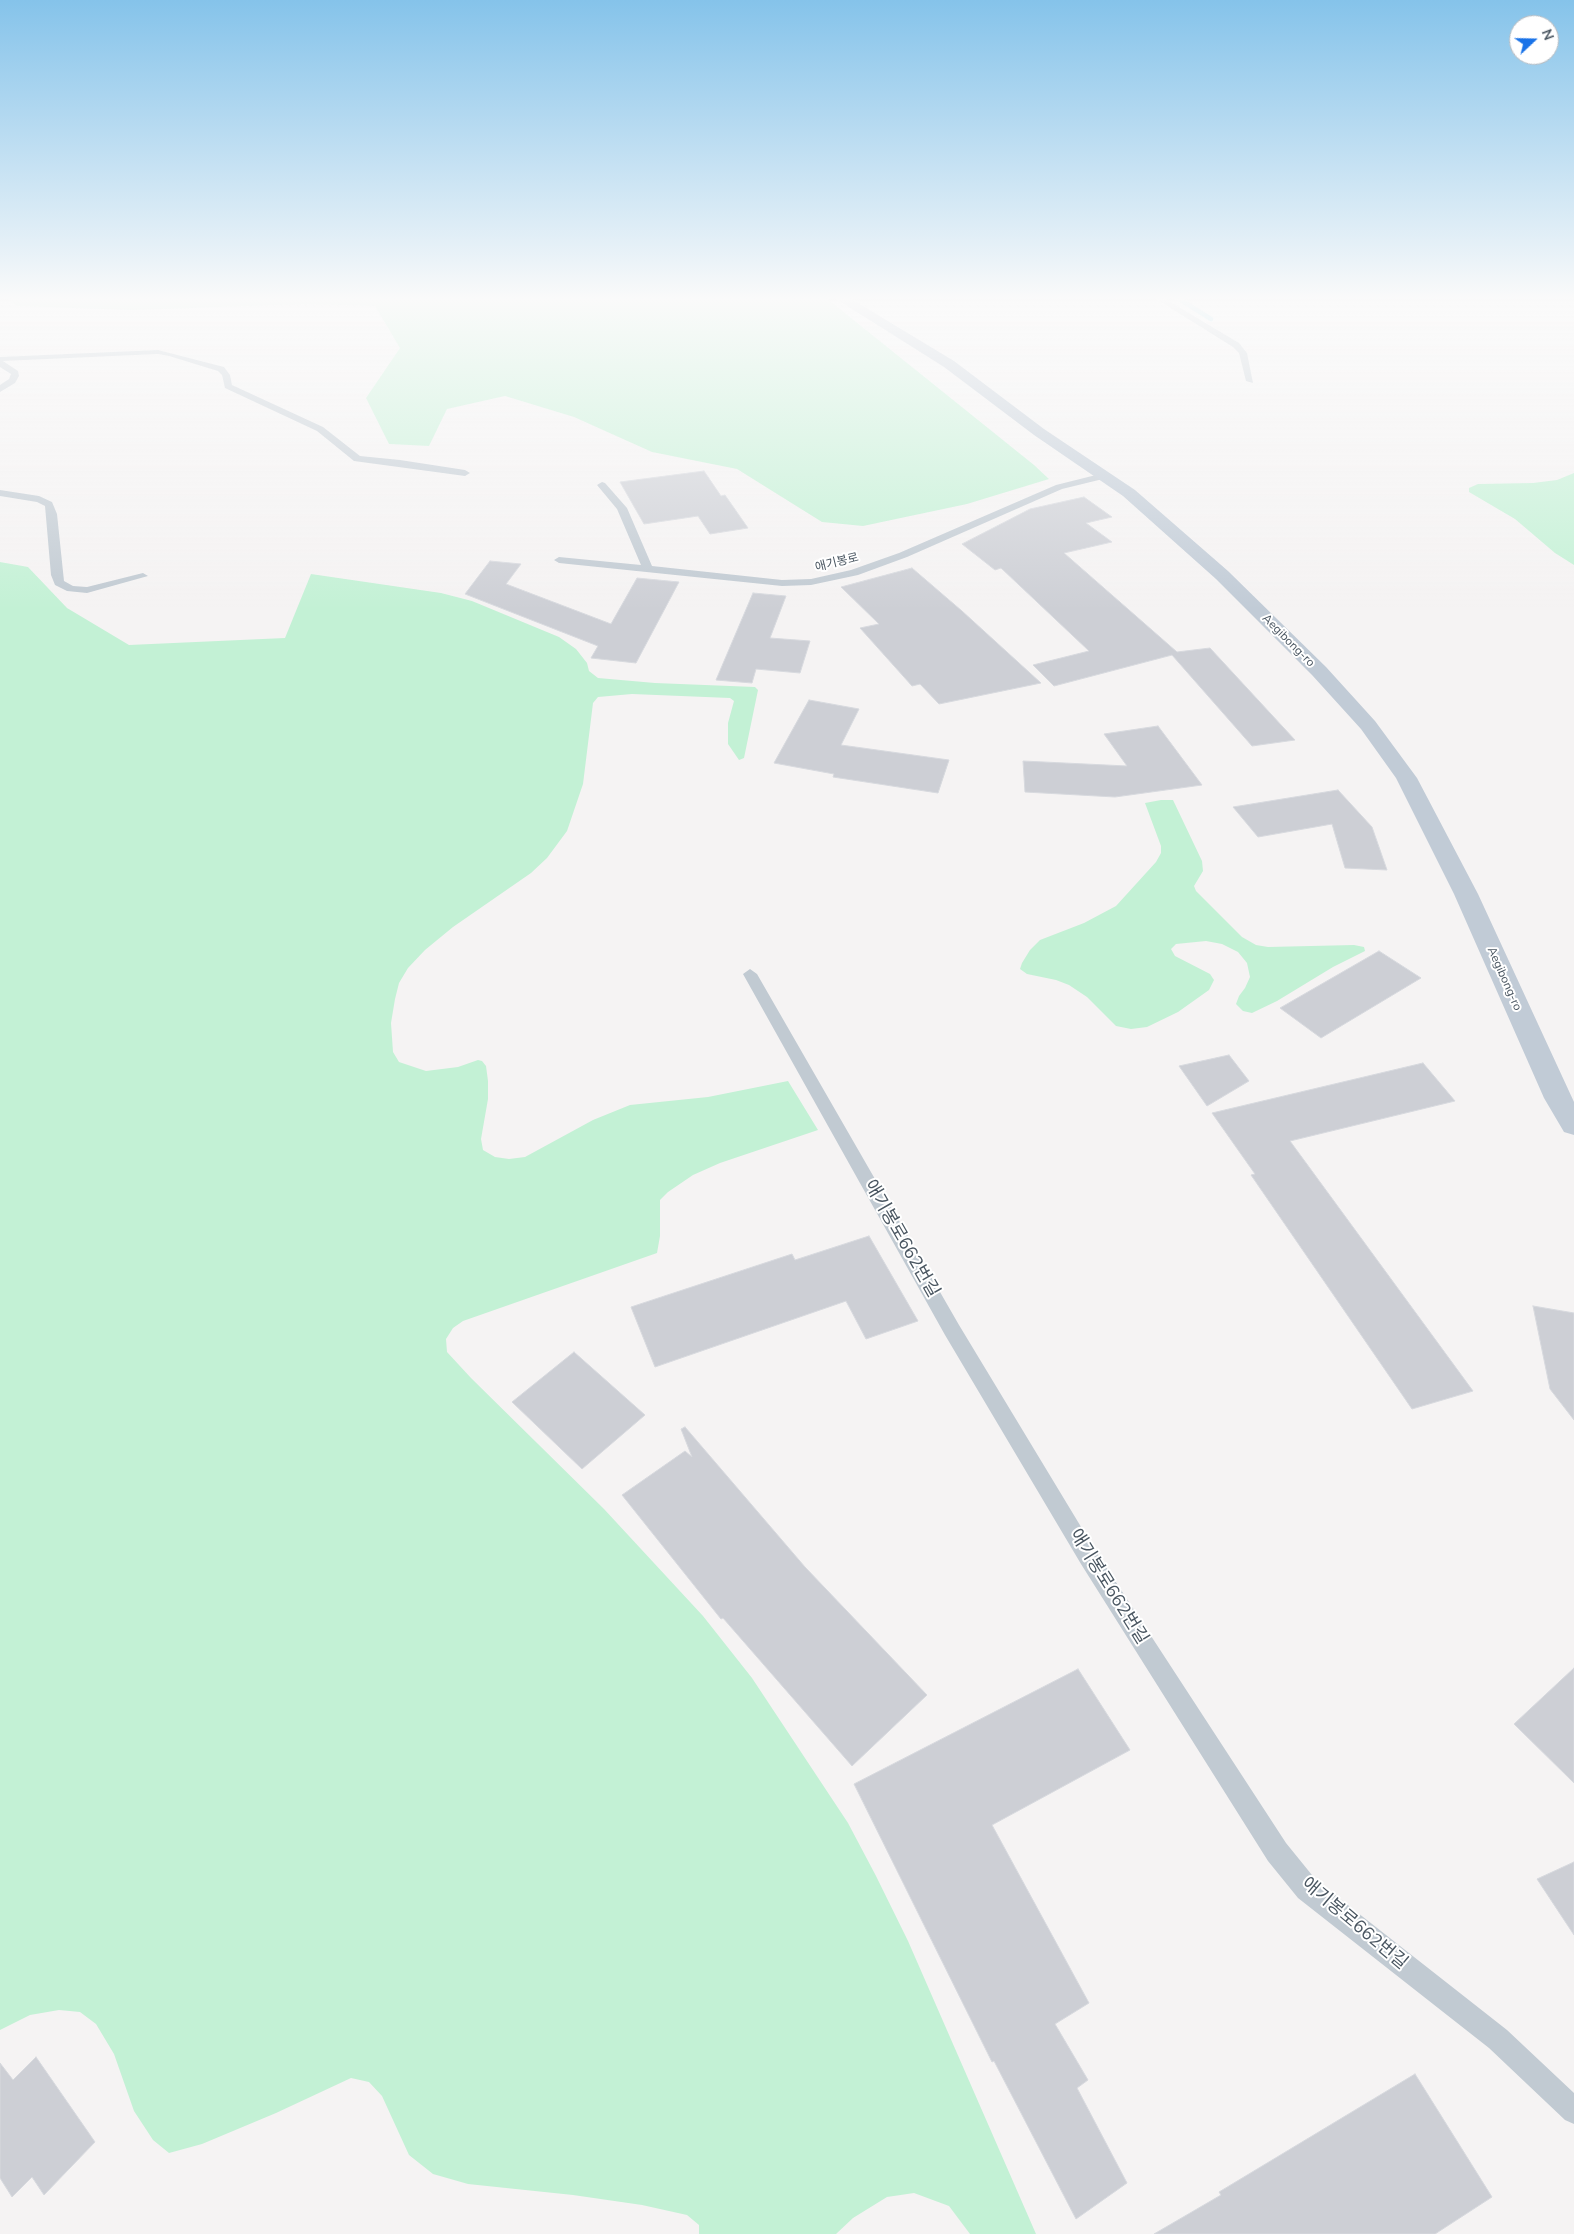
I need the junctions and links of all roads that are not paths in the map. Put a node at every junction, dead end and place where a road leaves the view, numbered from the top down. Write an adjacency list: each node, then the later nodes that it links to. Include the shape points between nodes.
1 (261, 401): 3 (lane, via 320,429 357,459)
2 (998, 401): 4 (main road, Aegibong-ro)
3 (465, 474)
4 (1104, 476): 8 (lane, 애기봉로, via 1059,487 854,573 811,582 782,583); 11 (main road, Aegibong-ro, via 1129,492 1168,526 1319,671 1368,725 1400,770 1466,894 1558,1098)
5 (602, 485): 8 (lane, via 622,508)
6 (0, 493): 9 (lane, via 39,499 50,504 59,583 71,589 87,590)
7 (559, 560): 8 (lane, 애기봉로)
8 (648, 568)
9 (143, 576)
10 (750, 974): 12 (lane, 애기봉로662번길, via 952,1330 1088,1557 1277,1852 1307,1890 1498,2039)
11 (1574, 1125)
12 (1574, 2112)

